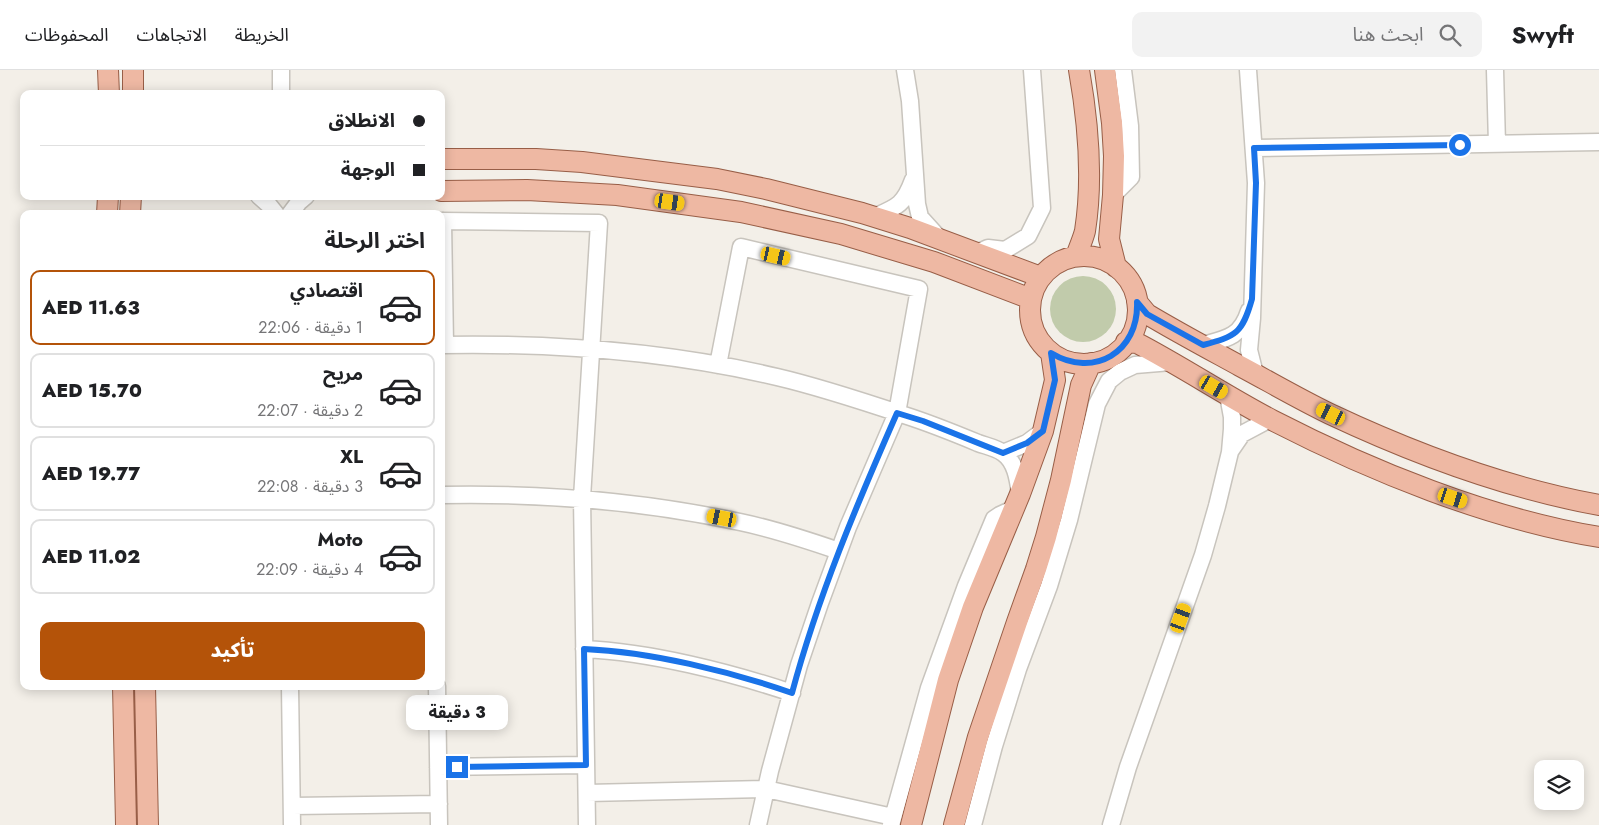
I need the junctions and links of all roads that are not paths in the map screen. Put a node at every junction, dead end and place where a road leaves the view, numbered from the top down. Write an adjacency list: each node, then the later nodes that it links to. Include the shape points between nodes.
1 (108, 70): 11 (main road)
2 (133, 70): 12 (main road)
3 (281, 70): 13 (street)
4 (905, 70): 18 (street)
5 (1032, 70): 28 (street, via 1042,208 1028,236 1005,250 988,248)
6 (1079, 70): 29 (main road, via 1088,165 1084,232)
7 (1105, 70): 20 (main road, via 1112,123)
8 (1123, 70): 20 (street, via 1130,126 1131,176)
9 (1248, 70): 16 (street)
10 (1495, 70): 15 (street)
11 (109, 90)
12 (133, 90)
13 (281, 90)
14 (1599, 142): 15 (street)
15 (1497, 144): 16 (street)
16 (1254, 148): 33 (street)
17 (445, 159): 25 (main road, via 536,159 645,169 766,189)
18 (916, 174): 25 (street, via 907,197); 27 (street, via 916,204 920,217)
19 (445, 191): 32 (main road, via 527,190 617,195 740,212 841,234 934,262)
20 (1113, 194): 30 (main road, via 1109,239)
21 (264, 200): 23 (street)
22 (301, 200): 24 (street)
23 (273, 210)
24 (293, 210)
25 (874, 217): 27 (main road)
26 (445, 221): 40 (street, via 599,223)
27 (941, 240): 28 (main road)
28 (977, 253): 31 (main road)
29 (1076, 256): 30 (main road, via 1097,257); 31 (main road, via 1056,263)
30 (1116, 266): 34 (main road, via 1130,282)
31 (1041, 277): 32 (main road)
32 (1031, 298): 41 (main road, via 1033,327)
33 (1252, 299): 35 (street); 36 (street, via 1240,330)
34 (1137, 302): 37 (main road, via 1135,323); 39 (main road, via 1147,314)
35 (1250, 335): 36 (street); 45 (street, via 1249,350)
36 (1232, 336): 39 (street)
37 (1126, 342): 42 (main road, via 1137,343); 43 (main road, via 1111,356)
38 (445, 345): 40 (street)
39 (1203, 345): 45 (main road)
40 (591, 349): 44 (street); 53 (street)
41 (1051, 353): 43 (main road, via 1070,362); 49 (main road, via 1055,380)
42 (1171, 362): 46 (main road); 78 (street, via 1135,364 1120,372 1109,381 1097,404 1069,520 994,746)
43 (1091, 363): 77 (main road, via 1081,385 1046,537 978,738)
44 (718, 365): 47 (street, via 776,377); 47 (street, via 741,247 919,289)
45 (1255, 374): 55 (main road, via 1331,414 1422,454 1532,490)
46 (1228, 395): 48 (main road); 50 (street, via 1232,417)
47 (897, 413): 51 (street); 57 (street)
48 (1270, 419): 50 (street, via 1242,434); 56 (main road, via 1419,486 1524,520)
49 (1043, 431): 51 (street, via 1027,443); 54 (main road)
50 (1230, 452): 79 (street, via 1203,555 1149,705)
51 (1003, 453): 54 (street, via 1017,476)
52 (445, 494): 53 (street)
53 (582, 498): 57 (street, via 664,507 742,522); 58 (street)
54 (1017, 502): 70 (main road, via 973,607)
55 (1599, 505)
56 (1599, 537)
57 (839, 551): 63 (street)
58 (584, 649): 63 (street, via 708,668); 64 (street)
59 (123, 690): 71 (main road)
60 (145, 690): 72 (main road)
61 (290, 690): 69 (street)
62 (437, 690): 65 (street)
63 (792, 693): 66 (street)
64 (586, 765): 65 (street); 67 (street)
65 (438, 767): 68 (street)
66 (766, 789): 67 (street); 70 (street); 76 (street)
67 (587, 793): 75 (street)
68 (439, 804): 69 (street); 74 (street)
69 (292, 806): 73 (street)
70 (899, 822)
71 (126, 825)
72 (148, 825)
73 (292, 825)
74 (439, 825)
75 (587, 825)
76 (758, 825)
77 (954, 825)
78 (973, 825)
79 (1111, 825)

